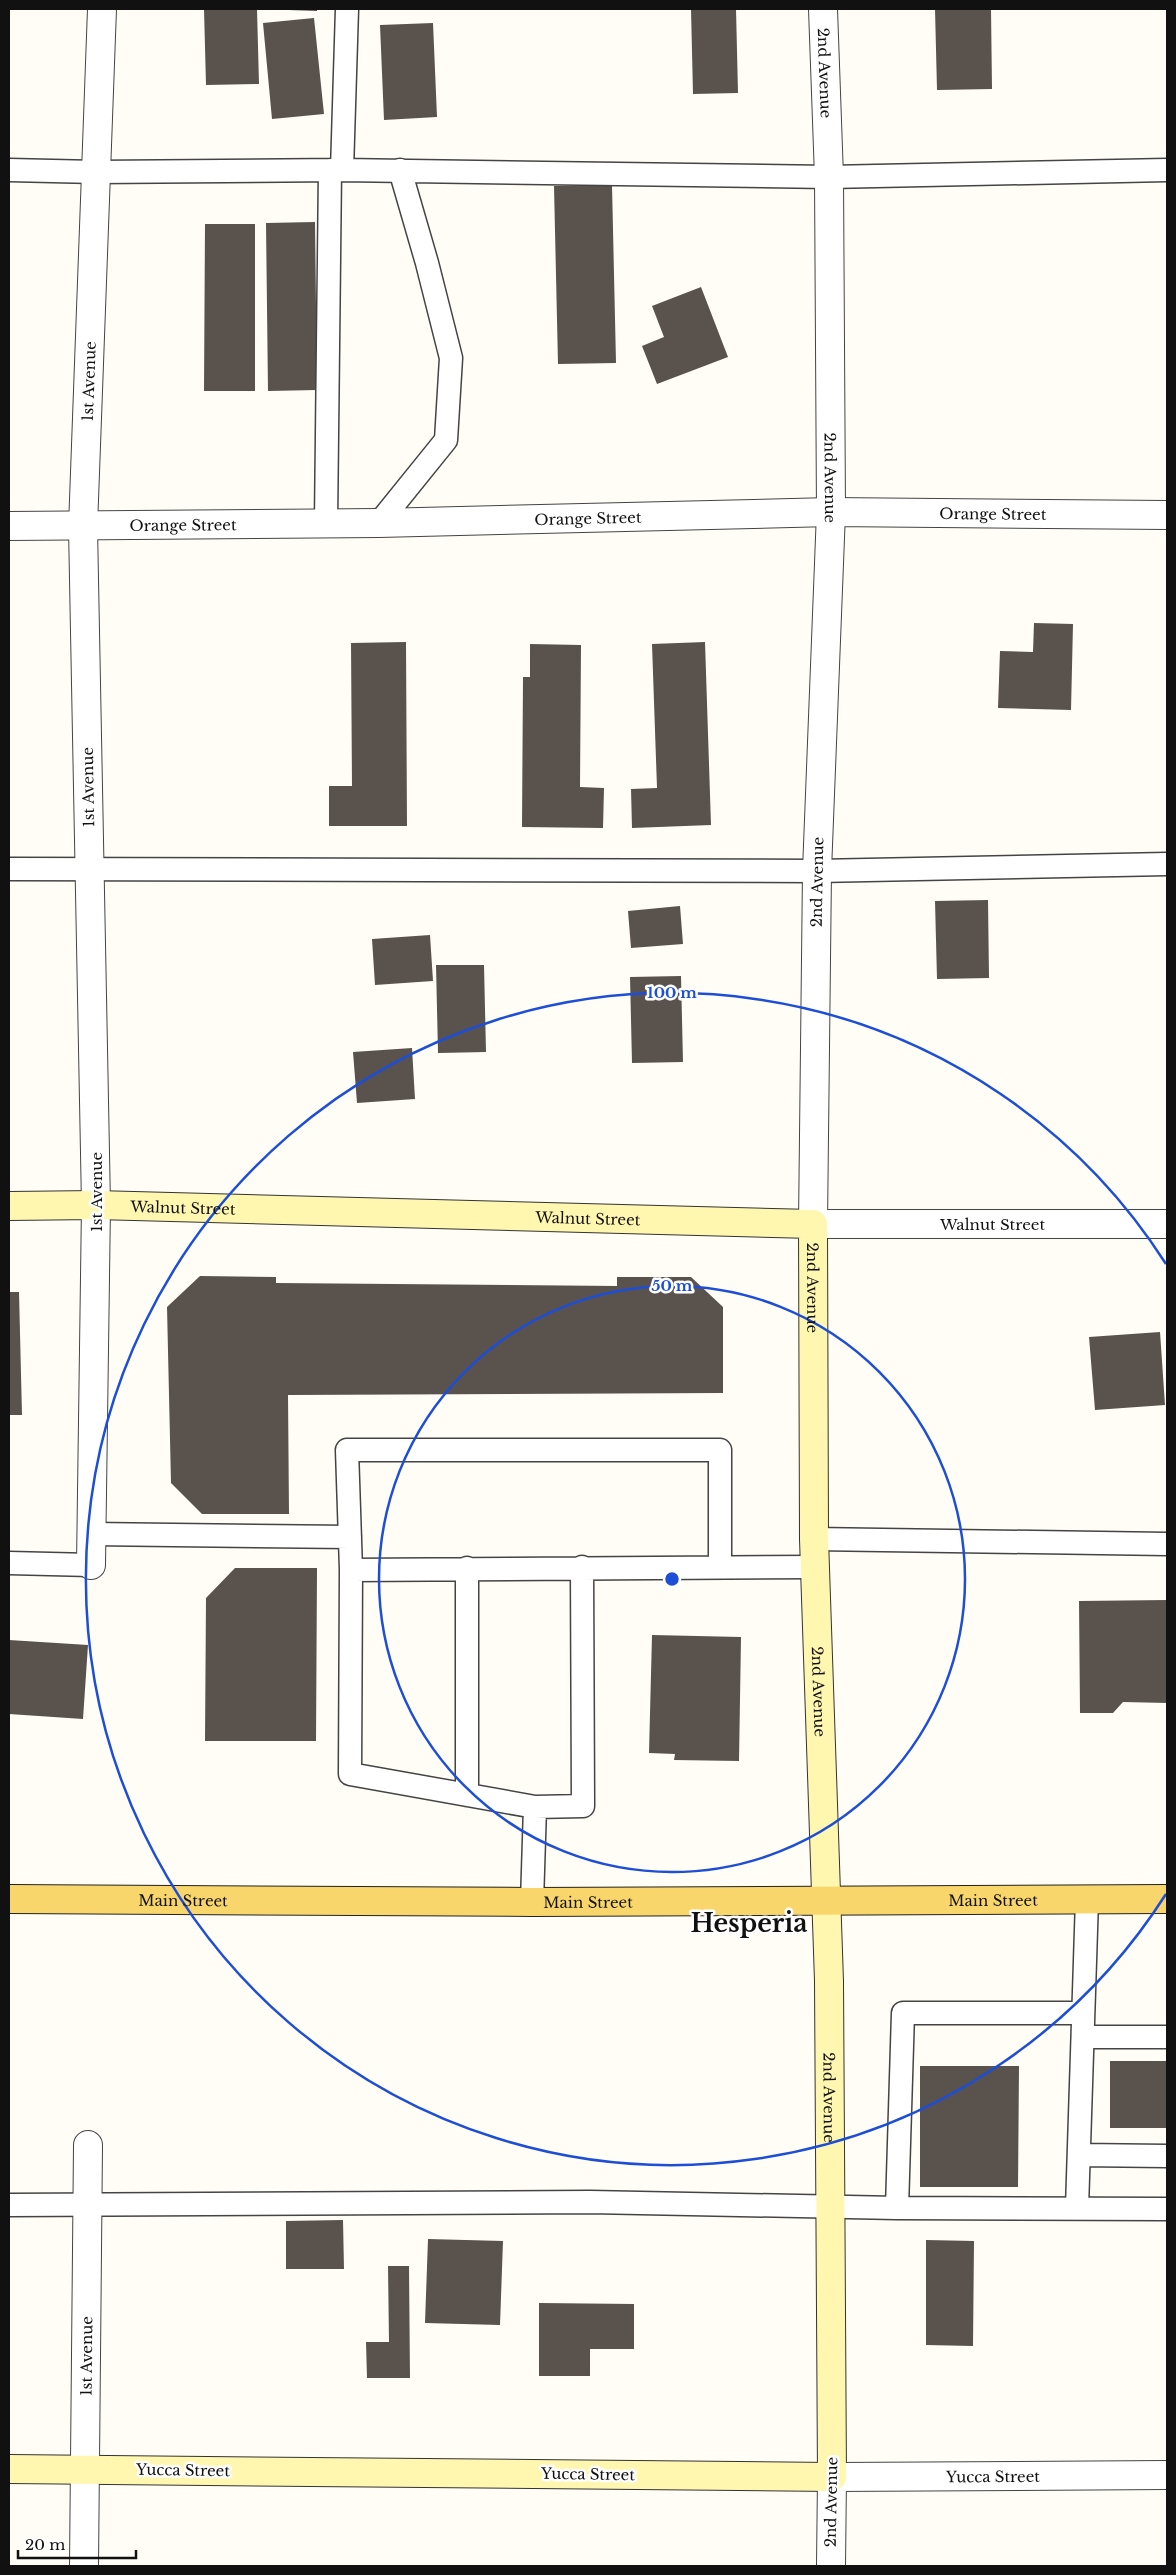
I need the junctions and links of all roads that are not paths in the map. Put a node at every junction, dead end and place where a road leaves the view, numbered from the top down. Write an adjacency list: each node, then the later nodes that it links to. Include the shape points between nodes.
1 (102, 9): 8 (street, 1st Avenue)
2 (347, 9): 5 (lane)
3 (823, 9): 9 (street, 2nd Avenue)
4 (9, 170): 8 (lane)
5 (336, 170): 6 (lane); 8 (lane); 13 (lane)
6 (400, 170): 9 (lane); 12 (lane, via 451,358 446,440)
7 (1167, 170): 9 (lane)
8 (96, 172): 15 (street, 1st Avenue)
9 (829, 177): 10 (street, 2nd Avenue)
10 (831, 512): 11 (street, Orange Street); 12 (street, Orange Street); 19 (street, 2nd Avenue)
11 (1167, 515)
12 (379, 523): 13 (street, Orange Street)
13 (326, 524): 15 (street, Orange Street)
14 (9, 526): 15 (street, Orange Street)
15 (83, 527): 18 (street, 1st Avenue)
16 (1167, 864): 19 (lane)
17 (9, 869): 18 (lane)
18 (90, 869): 19 (lane); 20 (street, 1st Avenue)
19 (817, 871): 22 (street, 2nd Avenue)
20 (96, 1205): 21 (main road, Walnut Street); 22 (main road, Walnut Street); 24 (street, 1st Avenue)
21 (9, 1206)
22 (813, 1224): 23 (street, Walnut Street); 26 (main road, 2nd Avenue)
23 (1167, 1224)
24 (92, 1534): 25 (lane); 29 (street, 1st Avenue)
25 (350, 1538): 31 (lane, via 348,1450 720,1450); 34 (lane)
26 (814, 1539): 27 (lane); 32 (main road, 2nd Avenue)
27 (1167, 1544)
28 (9, 1563): 29 (lane)
29 (91, 1565)
30 (582, 1567): 31 (lane); 33 (lane); 36 (lane, via 583,1806)
31 (720, 1567): 32 (lane)
32 (815, 1567): 40 (main road, 2nd Avenue)
33 (467, 1568): 34 (lane); 35 (lane)
34 (351, 1570): 35 (lane, via 350,1774)
35 (467, 1795): 36 (lane)
36 (535, 1807): 41 (lane)
37 (9, 1899): 41 (main road, Main Street)
38 (1087, 1899): 39 (main road, Main Street); 40 (main road, Main Street); 42 (lane)
39 (1167, 1899)
40 (827, 1901): 41 (main road, Main Street); 50 (main road, 2nd Avenue)
41 (532, 1902)
42 (1083, 2013): 43 (lane); 51 (lane, via 903,2013)
43 (1082, 2037): 44 (lane); 46 (lane)
44 (1167, 2037)
45 (88, 2145): 49 (street, 1st Avenue)
46 (1079, 2155): 47 (lane); 52 (lane)
47 (1167, 2156)
48 (9, 2206): 49 (lane)
49 (88, 2207): 50 (lane, via 590,2202); 55 (street, 1st Avenue)
50 (831, 2207): 51 (lane); 57 (main road, 2nd Avenue)
51 (897, 2208): 52 (lane)
52 (1077, 2208): 53 (lane)
53 (1167, 2209)
54 (9, 2469): 55 (main road, Yucca Street)
55 (85, 2469): 57 (main road, Yucca Street); 58 (street, 1st Avenue)
56 (1167, 2475): 57 (street, Yucca Street)
57 (832, 2477): 59 (street, 2nd Avenue)
58 (84, 2566)
59 (831, 2566)

